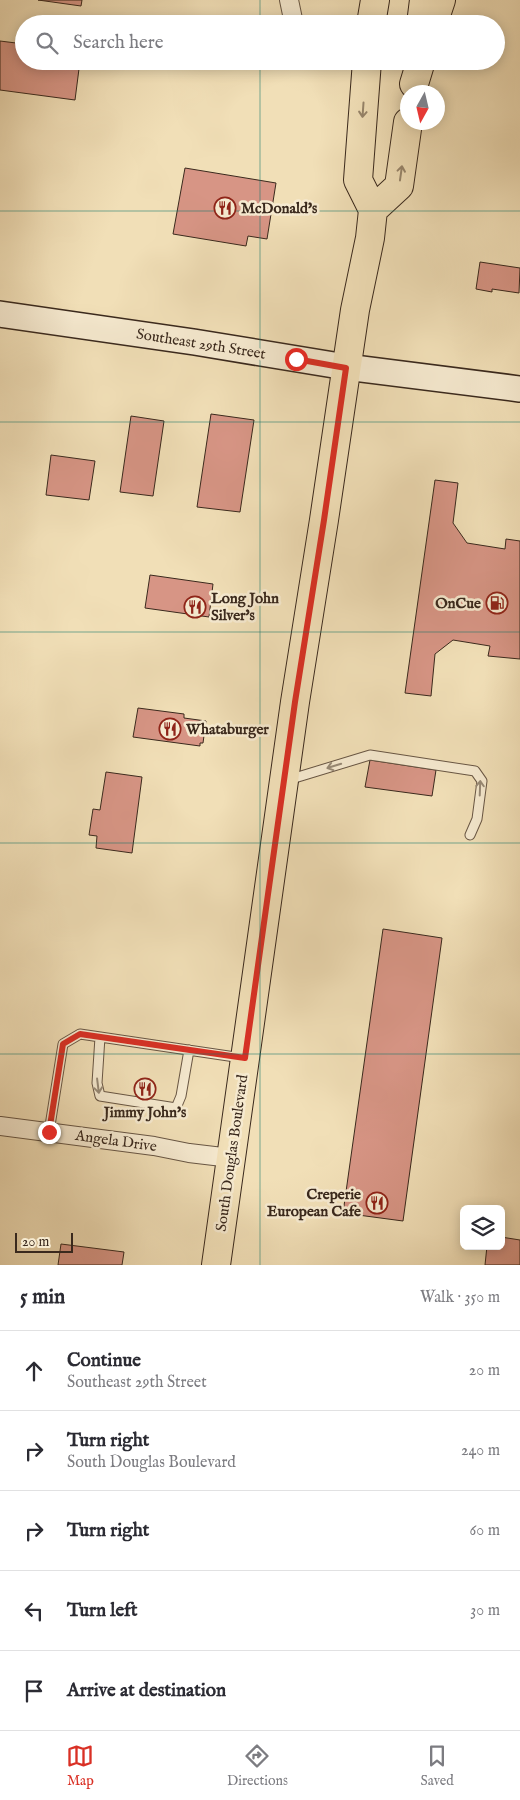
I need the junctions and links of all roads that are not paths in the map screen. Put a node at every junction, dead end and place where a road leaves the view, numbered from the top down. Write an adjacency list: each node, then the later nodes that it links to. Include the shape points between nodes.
1 (289, 0): 5 (street)
2 (375, 0): 6 (main road)
3 (424, 0): 7 (main road)
4 (441, 0): 8 (main road)
5 (292, 15)
6 (373, 15)
7 (422, 15)
8 (436, 15)
9 (365, 70): 11 (main road, one-way to 11, via 358,180)
10 (407, 130): 11 (main road, one-way to 10, via 399,186)
11 (373, 210): 13 (main road, South Douglas Boulevard)
12 (0, 317): 13 (main road, Southeast 29th Street, via 194,342)
13 (346, 368): 14 (main road, Southeast 29th Street); 15 (main road, South Douglas Boulevard)
14 (520, 389)
15 (284, 781): 16 (lane, one-way to 15, via 477,819 482,782 475,771 370,755); 19 (main road, South Douglas Boulevard)
16 (470, 835)
17 (100, 1038): 18 (lane); 18 (lane, one-way to 18, via 97,1083 100,1096 176,1108); 21 (lane, via 80,1034 63,1044)
18 (189, 1050): 19 (lane)
19 (245, 1058): 22 (main road, South Douglas Boulevard)
20 (0, 1126): 21 (street, Angela Drive)
21 (49, 1132): 22 (street, Angela Drive)
22 (231, 1158): 23 (main road, South Douglas Boulevard)
23 (216, 1265)

